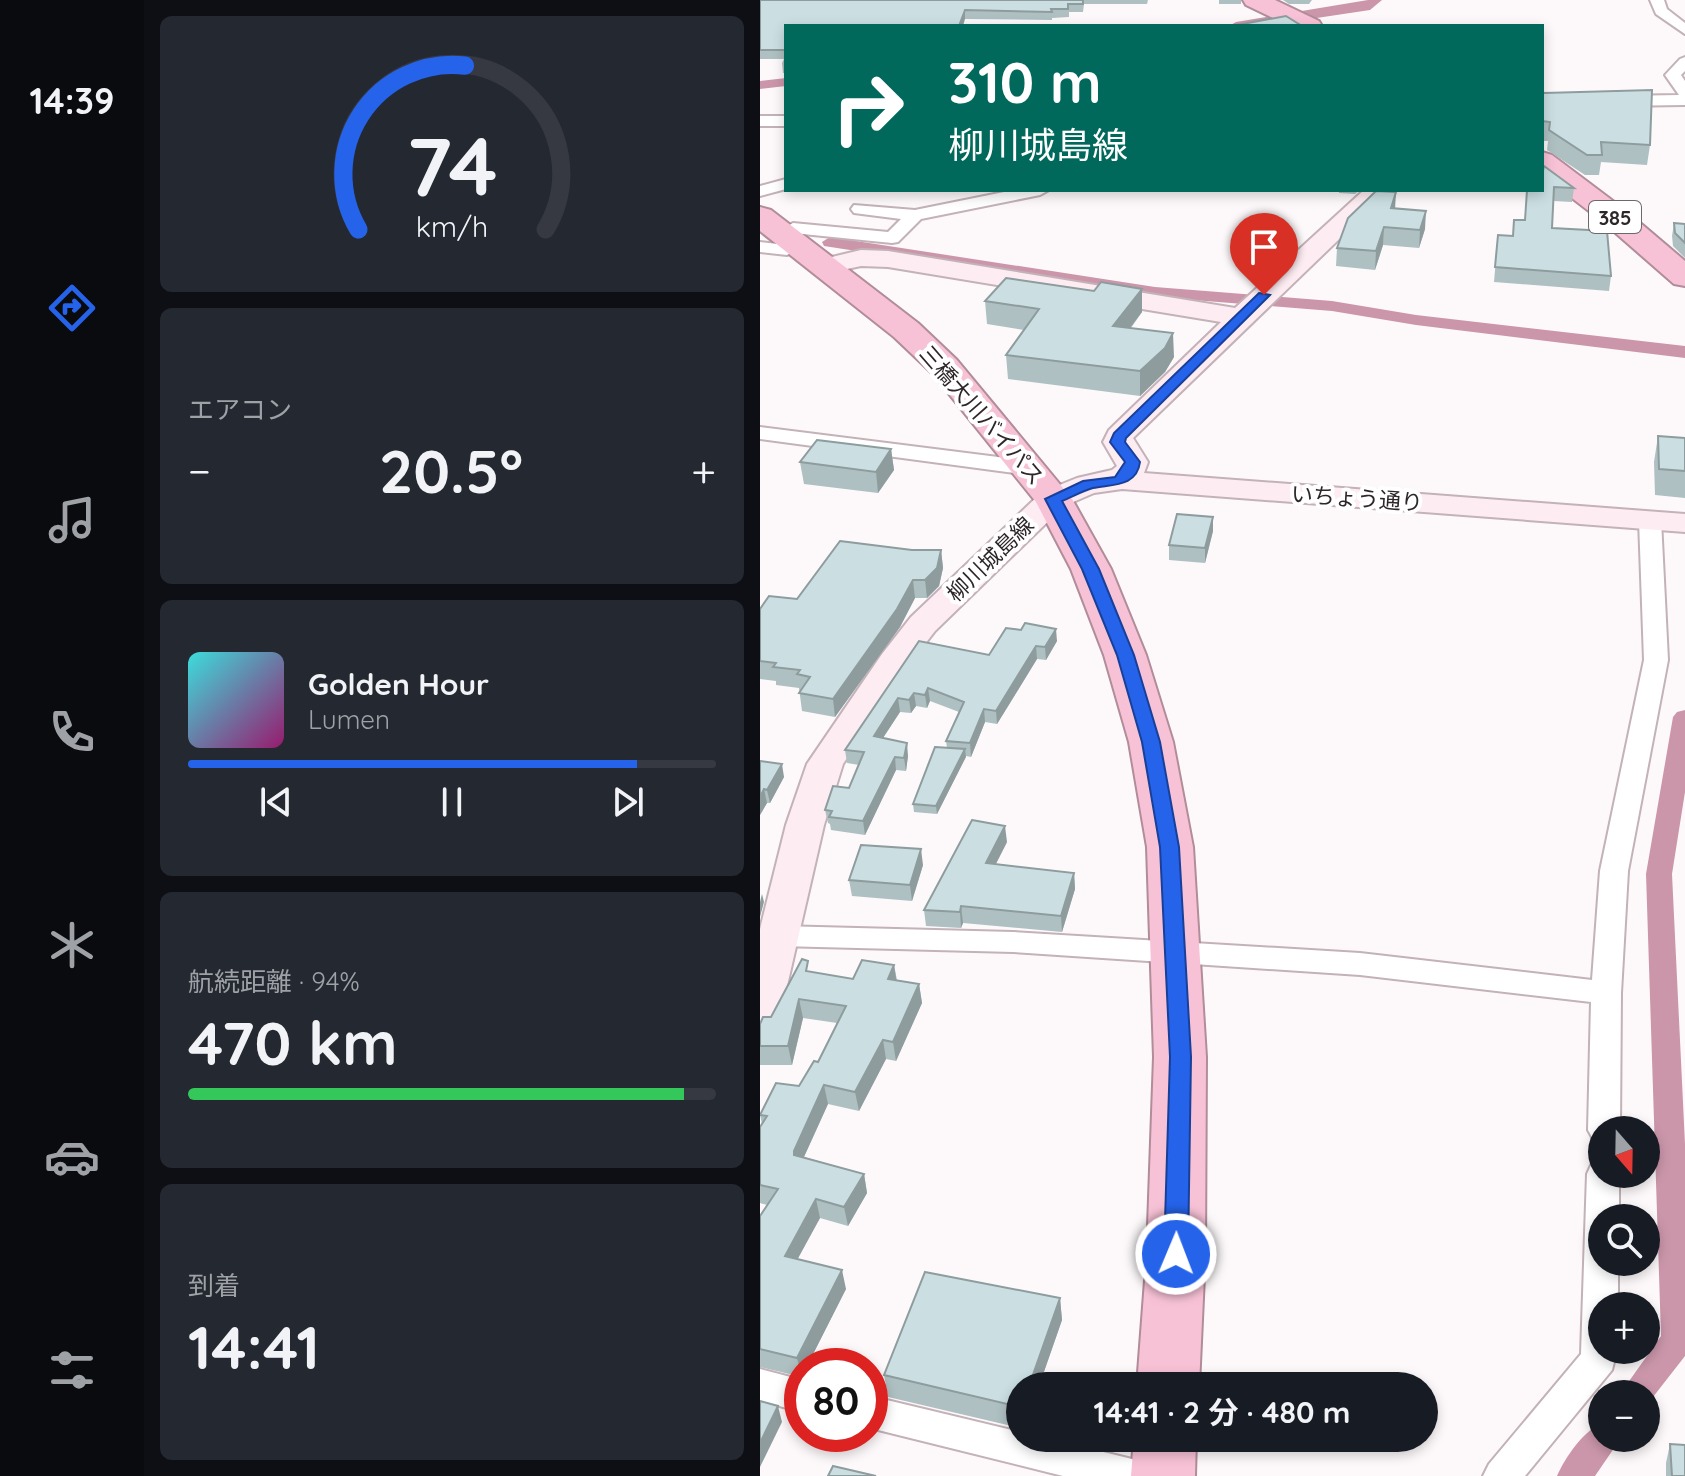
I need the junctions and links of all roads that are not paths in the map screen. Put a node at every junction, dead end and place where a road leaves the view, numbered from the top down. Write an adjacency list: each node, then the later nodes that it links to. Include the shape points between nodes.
1 (1255, 0): 3 (highway)
2 (1657, 0): 4 (street, via 1661,11)
3 (1293, 22)
4 (1685, 30)
5 (1685, 62): 6 (street, via 1673,75)
6 (1685, 92)
7 (1685, 100): 8 (street)
8 (1606, 101)
9 (760, 121): 10 (street)
10 (784, 121)
11 (1544, 163): 21 (highway, 385)
12 (784, 185): 13 (street)
13 (760, 191)
14 (1030, 192): 17 (street)
15 (1376, 192): 22 (main road)
16 (860, 209): 17 (street)
17 (915, 215): 18 (street, via 892,238)
18 (776, 222): 20 (highway, 三橋大川バイパス)
19 (760, 247): 20 (street)
20 (806, 258): 22 (main road, via 888,259); 25 (highway, 三橋大川バイパス, via 906,330 945,367)
21 (1685, 277)
22 (1253, 306): 24 (main road, via 1119,436 1133,462)
23 (760, 433): 25 (street)
24 (1119, 481): 25 (main road, 柳川城島線); 26 (main road, いちょう通り)
25 (1041, 484): 28 (main road, 柳川城島線, via 894,661 825,764); 29 (highway, 三橋大川バイパス, via 1091,569 1151,742 1170,847)
26 (1650, 520): 27 (main road, いちょう通り); 30 (street, via 1656,660 1614,871)
27 (1685, 523)
28 (779, 936): 29 (street, via 1013,942); 31 (main road, 柳川城島線)
29 (1175, 953): 30 (street, via 1360,964); 34 (highway, 三橋大川バイパス, via 1180,1057)
30 (1606, 993): 32 (street)
31 (760, 1012)
32 (1604, 1116)
33 (1603, 1188): 41 (street, via 1599,1359)
34 (1169, 1372)
35 (760, 1385): 36 (street)
36 (784, 1391)
37 (888, 1416): 39 (street)
38 (1164, 1452): 40 (highway)
39 (1132, 1476)
40 (1163, 1476)
41 (1502, 1476)

